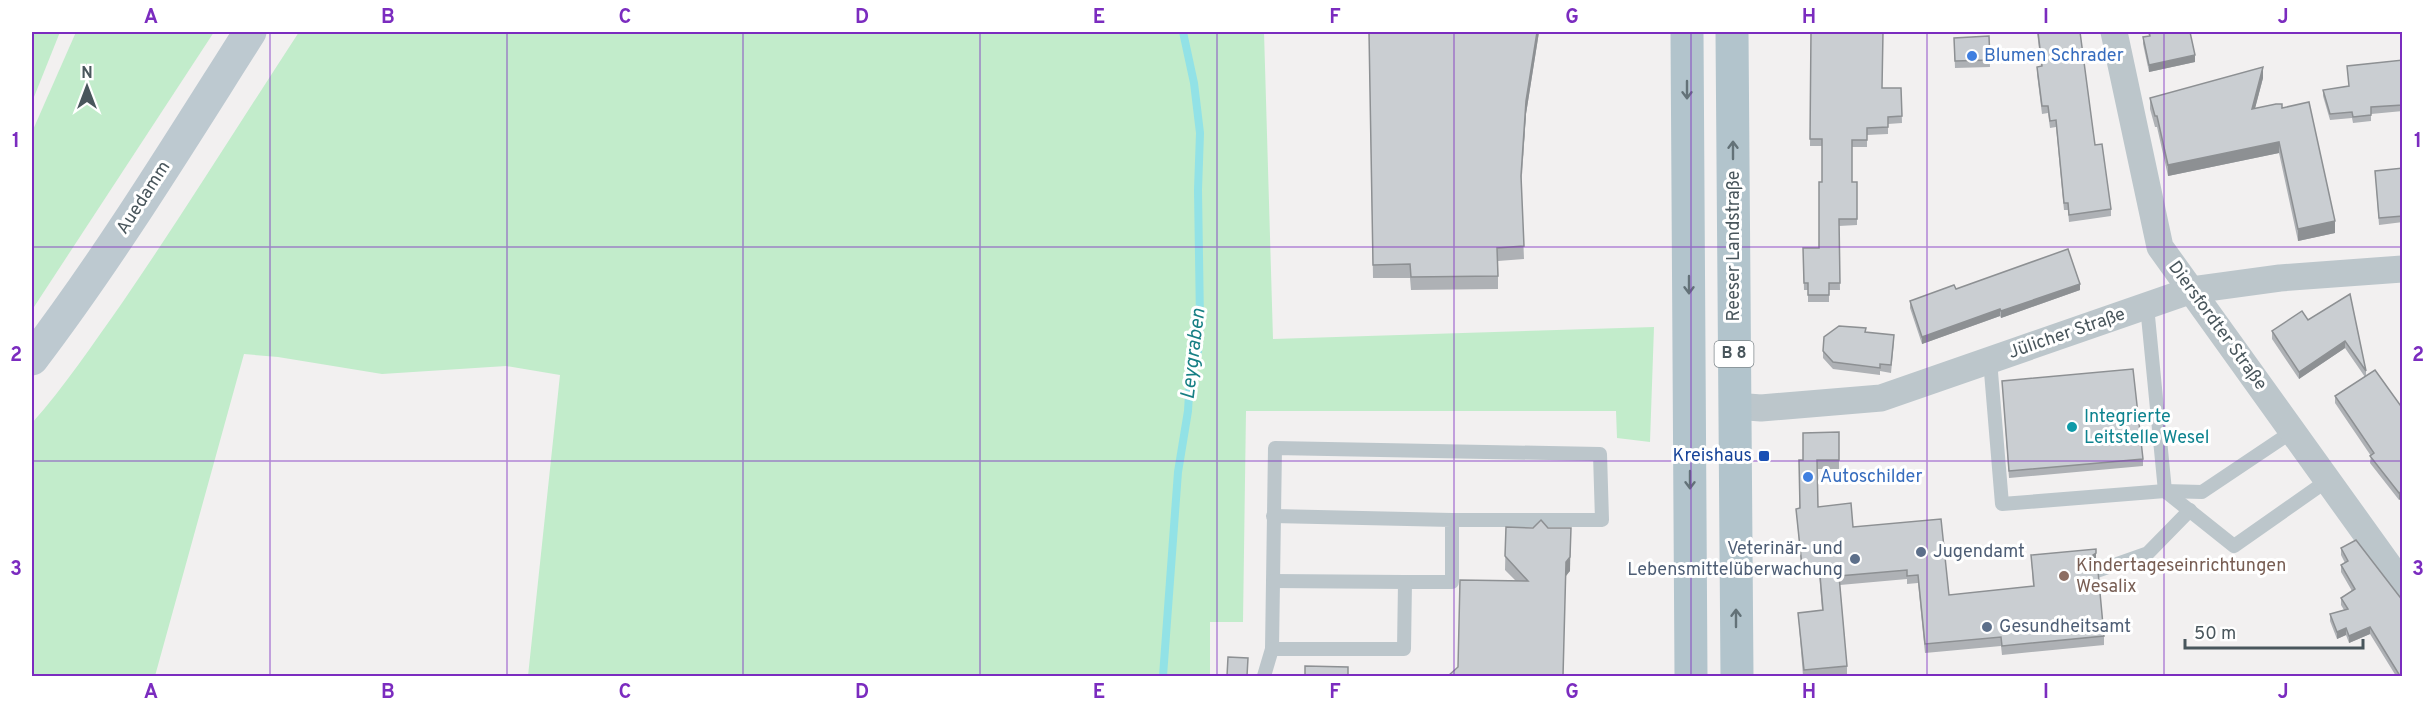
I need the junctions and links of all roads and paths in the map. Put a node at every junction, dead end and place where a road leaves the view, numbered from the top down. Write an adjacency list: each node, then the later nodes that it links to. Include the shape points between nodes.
1 (250, 32): 8 (street, Auedamm, via 136,212)
2 (1687, 32): 23 (main road, B 8, one-way to 23)
3 (1732, 32): 10 (main road, Reeser Landstraße / B 8, one-way to 3)
4 (2114, 32): 6 (street, Diersfordter Straße, via 2160,247)
5 (2403, 269): 6 (street, Jülicher Straße, via 2280,278)
6 (2192, 290): 7 (street, Jülicher Straße); 11 (street, Diersfordter Straße)
7 (2147, 306): 9 (street, Jülicher Straße); 13 (lane)
8 (32, 359)
9 (1990, 360): 10 (street, Jülicher Straße, via 1881,398 1761,408); 13 (lane, via 2002,504)
10 (1735, 406): 24 (main road, Reeser Landstraße / B 8, one-way to 10)
11 (2293, 431): 12 (street, Diersfordter Straße); 13 (lane, via 2202,492)
12 (2328, 480): 14 (lane, via 2234,546); 20 (street, Diersfordter Straße)
13 (2165, 490): 14 (lane)
14 (2190, 510): 17 (lane, via 2148,553)
15 (1273, 516): 16 (lane); 16 (lane, via 1275,448 1600,454 1602,520); 18 (lane)
16 (1452, 520): 19 (lane, via 1452,582)
17 (2097, 571)
18 (1273, 581): 19 (lane); 21 (lane)
19 (1405, 582): 21 (lane, via 1404,649)
20 (2403, 584)
21 (1272, 649): 22 (lane)
22 (1264, 676)
23 (1691, 676)
24 (1737, 676)

